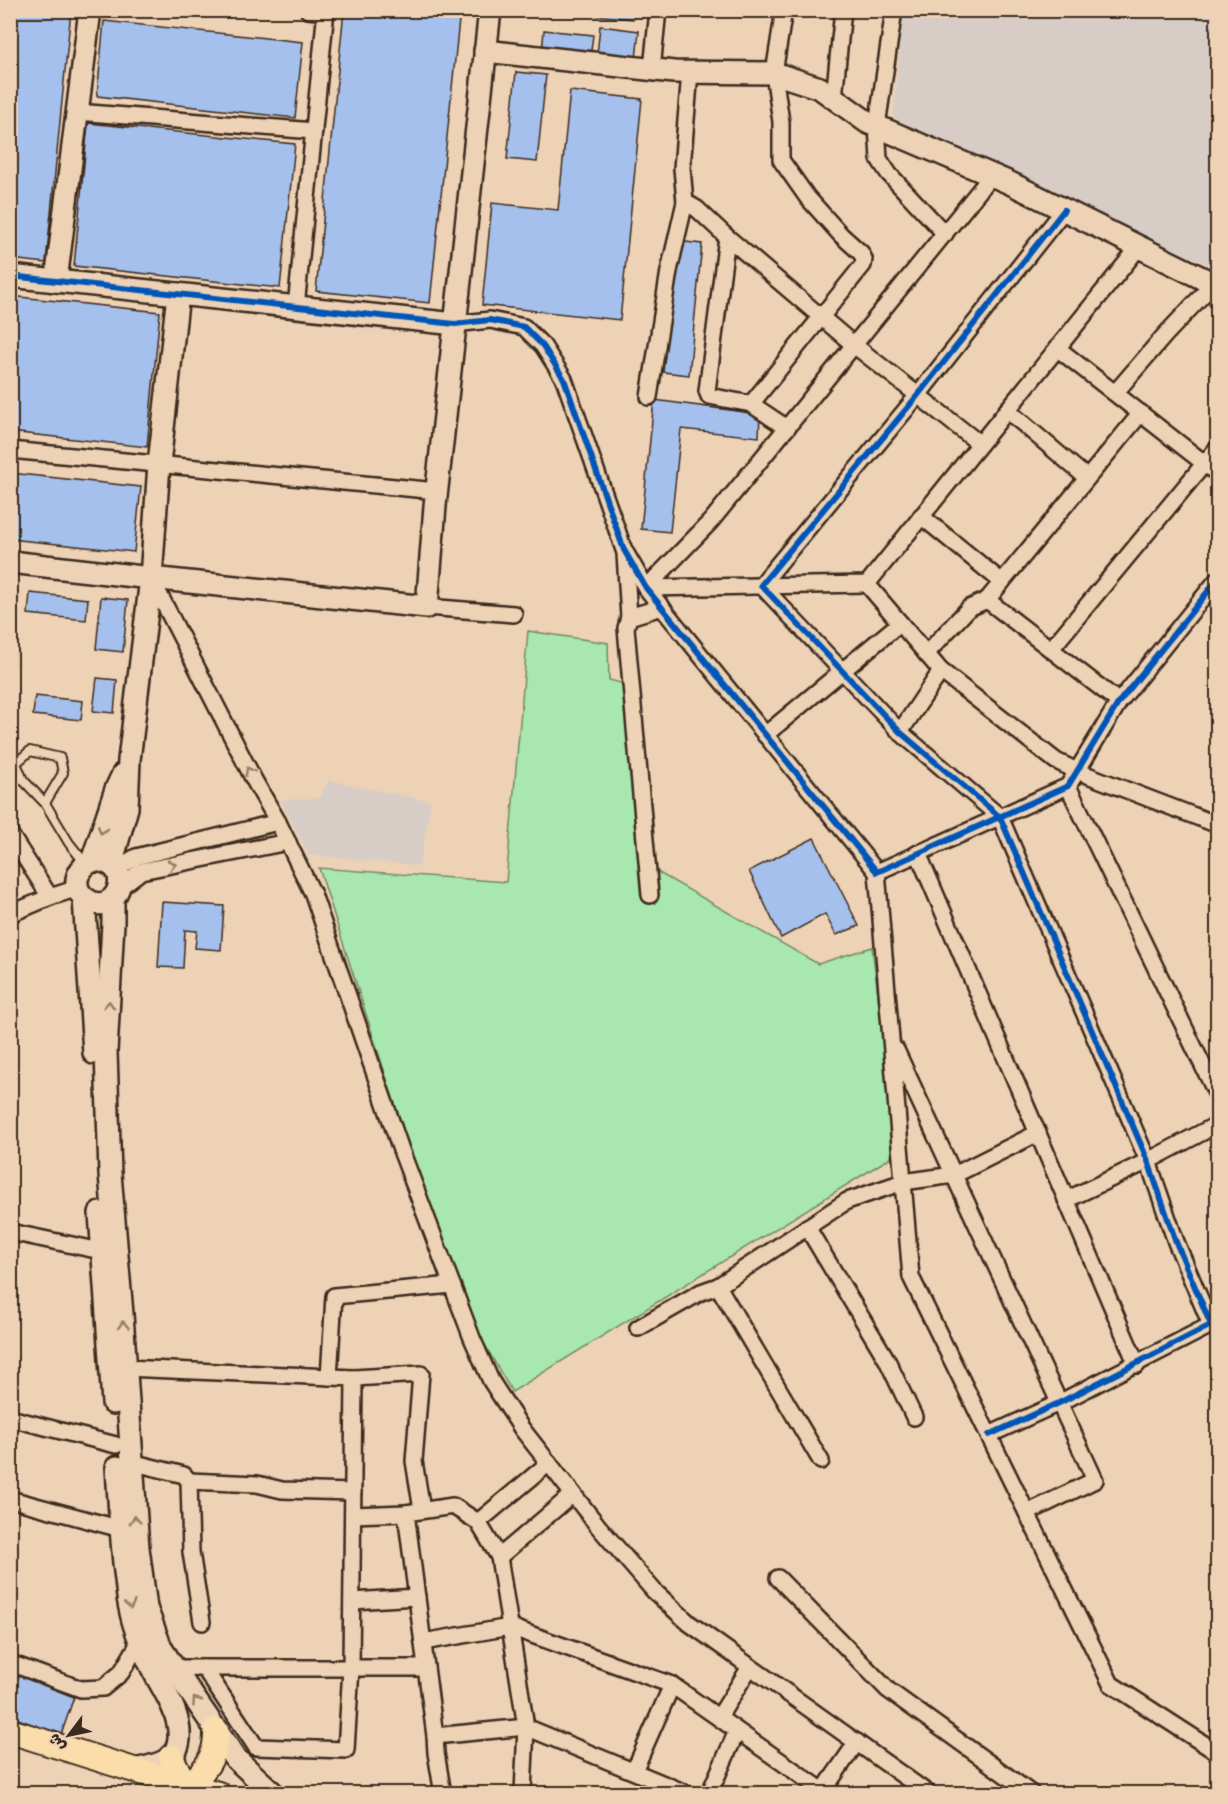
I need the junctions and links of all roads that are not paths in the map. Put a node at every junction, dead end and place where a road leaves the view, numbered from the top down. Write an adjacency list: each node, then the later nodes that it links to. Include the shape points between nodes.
1 (90, 10): 14 (street)
2 (308, 10): 8 (street)
3 (490, 10): 9 (street)
4 (658, 10): 10 (street)
5 (784, 10): 12 (street)
6 (843, 10): 13 (street)
7 (894, 10): 15 (street)
8 (326, 11): 16 (street)
9 (485, 51): 10 (street); 29 (street)
10 (652, 69): 11 (street)
11 (690, 72): 12 (street); 18 (street, via 682,168)
12 (774, 73): 13 (street, via 820,88); 28 (street, via 781,122 781,160 807,197 864,259 860,270)
13 (834, 98): 15 (street)
14 (77, 112): 16 (street); 24 (street)
15 (878, 126): 17 (street); 20 (street, via 879,159 883,166)
16 (314, 131): 27 (street)
17 (992, 175): 19 (street); 20 (street)
18 (685, 202): 21 (street); 34 (street, via 669,272)
19 (1064, 210): 22 (street); 33 (street)
20 (945, 234): 30 (street)
21 (727, 237): 28 (street); 35 (street, via 707,391 709,396)
22 (1138, 247): 25 (street); 31 (street)
23 (10, 276): 24 (street)
24 (56, 281): 26 (street)
25 (1215, 285): 32 (street)
26 (178, 294): 27 (street); 43 (street)
27 (296, 307): 29 (street)
28 (822, 318): 30 (street); 35 (street)
29 (455, 324): 46 (street); 48 (street, via 490,320 524,327 543,346 564,379)
30 (854, 345): 33 (street); 38 (street)
31 (1057, 348): 32 (street); 36 (street)
32 (1115, 393): 37 (street)
33 (918, 395): 39 (street); 54 (street)
34 (649, 397)
35 (751, 404): 38 (street)
36 (1007, 410): 39 (street); 45 (street)
37 (1141, 413): 42 (street); 45 (street)
38 (787, 428): 55 (street, via 711,521)
39 (980, 444): 47 (street)
40 (1218, 447): 42 (street)
41 (10, 450): 43 (street)
42 (1204, 463): 44 (street); 62 (street)
43 (159, 464): 46 (street); 50 (street)
44 (1218, 474)
45 (1087, 478): 52 (street)
46 (436, 491): 57 (street)
47 (921, 516): 52 (street); 53 (street)
48 (624, 550): 55 (street); 60 (street)
49 (10, 562): 50 (street)
50 (151, 578): 57 (street); 73 (street, one-way to 50); 79 (street, via 129,760 116,789)
51 (1218, 579): 66 (street)
52 (1002, 582): 56 (street)
53 (867, 584): 54 (street); 61 (street)
54 (761, 585): 55 (street); 64 (street)
55 (646, 588): 58 (street)
56 (987, 600): 62 (street); 63 (street, via 969,608)
57 (427, 607): 59 (street)
58 (662, 607): 60 (street); 68 (street)
59 (514, 614)
60 (629, 617): 80 (street, via 626,628)
61 (900, 623): 63 (street); 64 (street)
62 (1051, 650): 66 (street)
63 (926, 654): 65 (street)
64 (843, 671): 67 (street); 68 (street)
65 (941, 671): 67 (street); 69 (street, via 1056,761)
66 (1119, 702): 69 (street)
67 (900, 732): 72 (street)
68 (765, 735): 78 (street)
69 (1077, 771): 70 (street); 74 (street)
70 (1068, 786): 72 (street); 84 (street)
71 (45, 803): 71 (lane, via 23,780 16,763 30,751 60,758 63,773); 79 (lane, via 69,843)
72 (1000, 817): 77 (street); 87 (street)
73 (278, 822): 76 (street); 79 (street, via 136,857)
74 (1218, 825)
75 (10, 834): 81 (street)
76 (288, 842): 79 (street, one-way to 76); 94 (street, via 313,894)
77 (918, 853): 78 (street); 86 (street)
78 (877, 872): 83 (street)
79 (98, 878): 81 (street); 93 (street, via 93,1027); 98 (street, one-way to 79, via 110,1174 106,1052 113,923)
80 (650, 895)
81 (50, 897): 82 (street)
82 (10, 914)
83 (891, 1039): 88 (street); 89 (street)
84 (1218, 1097)
85 (1218, 1124): 87 (street)
86 (1038, 1133): 88 (street); 90 (street)
87 (1148, 1161): 90 (street); 97 (street, via 1211,1325)
88 (954, 1175): 89 (street); 101 (street)
89 (903, 1182): 91 (street, via 847,1201); 104 (street, via 911,1277)
90 (1066, 1200): 97 (street)
91 (807, 1227): 95 (street); 102 (street, via 887,1360)
92 (10, 1233): 93 (street)
93 (101, 1251): 105 (street)
94 (452, 1285): 99 (street, via 334,1296); 108 (street, via 491,1381)
95 (718, 1286): 96 (street); 106 (street)
96 (639, 1328)
97 (1137, 1365): 101 (street)
98 (125, 1368): 99 (street); 107 (street)
99 (328, 1377): 100 (street)
100 (354, 1378): 110 (street); 113 (street, via 421,1374 414,1461)
101 (1059, 1403): 104 (street); 115 (street, via 1095,1480)
102 (914, 1417)
103 (10, 1418): 105 (street)
104 (988, 1435): 115 (street)
105 (116, 1445): 118 (street)
106 (821, 1461)
107 (131, 1462): 109 (street, via 184,1475); 129 (street, one-way to 107, via 161,1648 146,1608)
108 (549, 1463): 111 (street); 117 (street)
109 (189, 1481): 110 (street); 123 (street, via 191,1552)
110 (353, 1492): 116 (street)
111 (573, 1494): 119 (street); 128 (street, via 654,1591 689,1623)
112 (10, 1499): 118 (street)
113 (422, 1510): 114 (street); 117 (street, via 453,1506)
114 (406, 1513): 116 (street); 121 (street)
115 (1027, 1513): 141 (street, via 1111,1684)
116 (353, 1515): 122 (street)
117 (478, 1522): 119 (street)
118 (121, 1529): 125 (street, one-way to 125, via 130,1608)
119 (498, 1557): 124 (street)
120 (778, 1578): 154 (street, via 888,1690)
121 (417, 1597): 122 (street); 126 (street)
122 (352, 1601): 131 (street)
123 (202, 1622)
124 (510, 1627): 126 (street); 133 (street); 135 (street)
125 (140, 1641): 127 (street, via 121,1673 103,1688 81,1689); 142 (street, via 177,1720 179,1741)
126 (423, 1642): 132 (street)
127 (10, 1663)
128 (750, 1667): 134 (street); 140 (street)
129 (174, 1668): 130 (street); 136 (street, one-way to 129)
130 (204, 1668): 131 (street); 131 (street, via 256,1747 346,1750)
131 (351, 1668): 132 (street)
132 (426, 1668): 139 (street)
133 (672, 1685): 134 (street); 144 (street)
134 (719, 1717): 138 (street)
135 (526, 1727): 139 (street); 144 (street); 150 (street)
136 (216, 1730): 145 (main road, via 217,1744 207,1768); 148 (street, via 236,1759)
137 (10, 1731): 143 (main road)
138 (737, 1731): 146 (street); 152 (street)
139 (435, 1736): 149 (street)
140 (857, 1743): 146 (street); 153 (street)
141 (1218, 1753)
142 (171, 1756): 143 (street, via 163,1763); 145 (main road, via 181,1777)
143 (134, 1770): 145 (main road)
144 (634, 1771): 151 (street)
145 (190, 1785): 147 (main road)
146 (822, 1792)
147 (218, 1794)
148 (274, 1794)
149 (443, 1794)
150 (523, 1794)
151 (688, 1794)
152 (709, 1794)
153 (929, 1794)
154 (1032, 1794)

